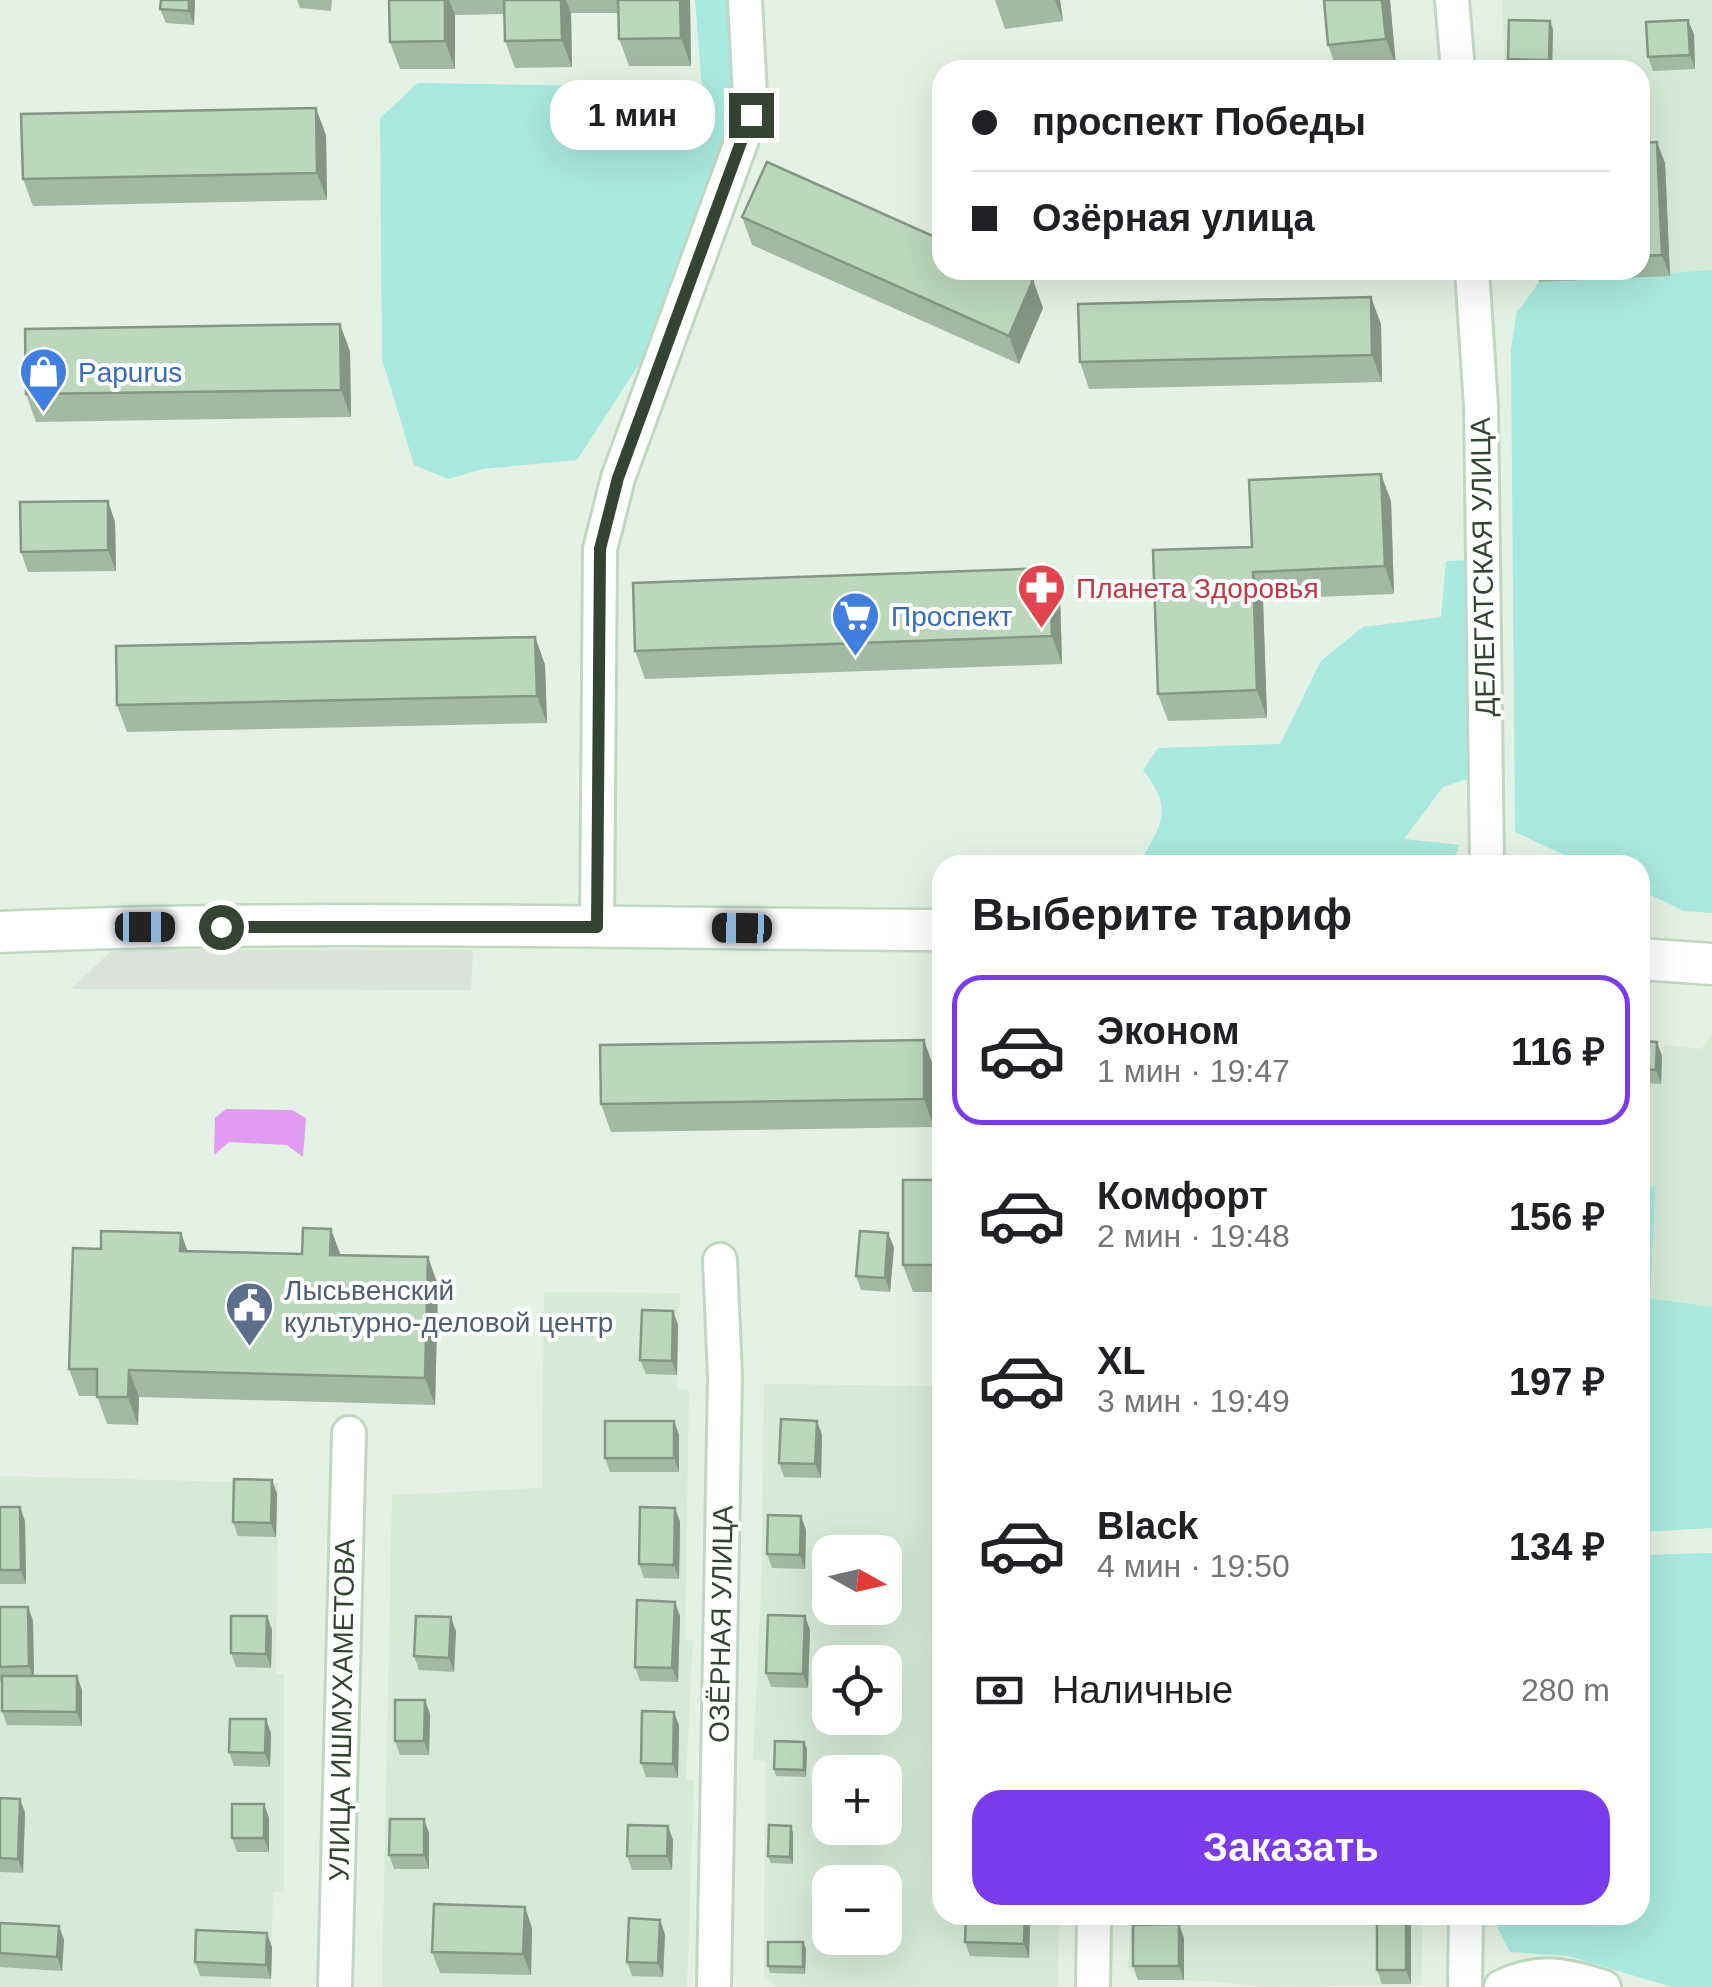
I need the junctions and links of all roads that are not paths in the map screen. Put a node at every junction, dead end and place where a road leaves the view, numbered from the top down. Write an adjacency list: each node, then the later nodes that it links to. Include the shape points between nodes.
1 (744, 0): 6 (street, via 751,115 618,478 600,549)
2 (1452, 0): 3 (street)
3 (1457, 60)
4 (1473, 280): 5 (street, ДЕЛЕГАТСКАЯ УЛИЦА, via 1481,406)
5 (1486, 855)
6 (597, 927): 7 (street); 8 (street)
7 (932, 930)
8 (0, 932)
9 (1650, 960): 10 (street)
10 (1712, 964)
11 (720, 1260): 16 (street, ОЗЁРНАЯ УЛИЦА, via 726,1376)
12 (349, 1432): 15 (street, УЛИЦА ИШМУХАМЕТОВА)
13 (1094, 1925): 17 (street)
14 (1466, 1925): 18 (street)
15 (335, 1987)
16 (714, 1987)
17 (1093, 1987)
18 (1465, 1987)
19 (1501, 1987): 20 (street, via 1543,1973)
20 (1604, 1987)

